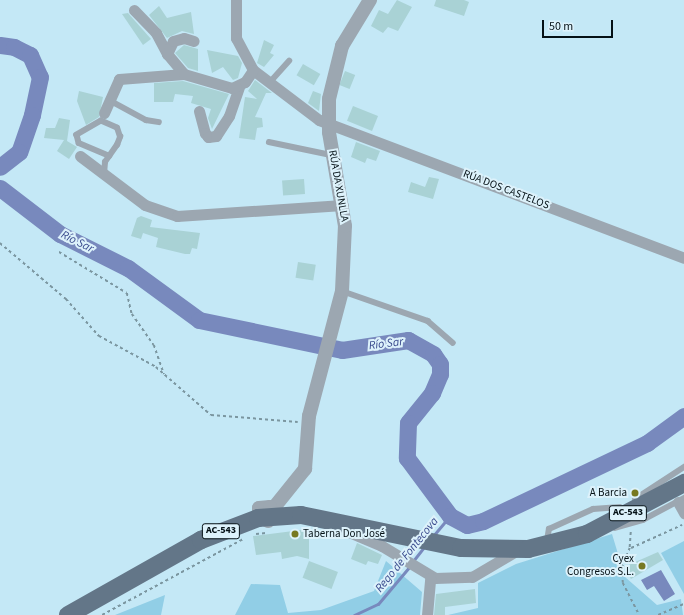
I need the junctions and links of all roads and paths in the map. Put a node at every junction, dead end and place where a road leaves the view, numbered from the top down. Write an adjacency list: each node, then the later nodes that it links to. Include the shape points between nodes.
1 (236, 0): 7 (street, via 236,38)
2 (370, 0): 15 (street, RÚA DA XUNLLA, via 339,54 330,89)
3 (134, 10): 5 (street, via 156,32)
4 (194, 41): 5 (street, via 184,38 173,41)
5 (168, 54): 8 (street)
6 (289, 61): 9 (lane)
7 (253, 70): 9 (street); 10 (street)
8 (184, 74): 10 (street); 11 (street, via 119,79)
9 (271, 81): 15 (street, via 313,115)
10 (238, 86): 12 (street, via 230,116 216,136 208,137 205,133)
11 (109, 100): 13 (street); 14 (lane, via 146,120)
12 (199, 111)
13 (104, 113)
14 (159, 122)
15 (328, 122): 17 (street, RÚA DA XUNLLA); 24 (street, RÚA DOS CASTELOS)
16 (269, 142): 17 (lane)
17 (334, 155): 21 (street, RÚA DA XUNLLA)
18 (80, 156): 20 (street)
19 (109, 156): 19 (lane, via 120,137 115,125 101,121 77,135 80,143); 20 (lane)
20 (104, 174): 21 (street, via 145,205 177,216)
21 (343, 205): 25 (street, RÚA DA XUNLLA, via 346,256)
22 (0, 243): 27 (path, via 66,299 99,336)
23 (59, 252): 27 (path, via 127,293 132,314 154,345)
24 (684, 258)
25 (342, 291): 26 (lane, via 428,321); 28 (street, RÚA DA XUNLLA)
26 (453, 344)
27 (164, 374): 28 (path, via 216,418)
28 (308, 422): 32 (street, RÚA DA XUNLLA, via 306,465)
29 (684, 467): 37 (lane)
30 (684, 472): 37 (main road, AC-543)
31 (684, 478): 42 (lane)
32 (296, 481): 35 (street, RÚA DA XUNLLA); 38 (street, RÚA DA XUNLLA)
33 (684, 483): 47 (main road, AC-543, via 606,526)
34 (684, 488): 42 (lane)
35 (288, 494): 38 (street, RÚA DA XUNLLA); 40 (street, via 289,506)
36 (681, 500): 39 (street); 42 (lane, via 643,520)
37 (628, 503): 42 (main road, AC-543); 48 (lane, via 594,509 550,529)
38 (266, 513): 40 (main road, AC-543); 45 (path); 51 (street, via 221,535); 54 (main road, AC-543, via 219,531)
39 (684, 513)
40 (318, 520): 44 (main road, AC-543); 44 (main road, AC-543); 51 (main road, AC-543, via 258,528 222,540); 52 (street, via 394,553)
41 (682, 525): 49 (path)
42 (599, 526): 47 (lane); 48 (main road, AC-543)
43 (631, 528): 49 (path)
44 (391, 534): 50 (main road, AC-543, via 454,547)
45 (250, 536)
46 (246, 538): 56 (path)
47 (570, 541): 50 (main road, AC-543)
48 (546, 542): 50 (main road, AC-543)
49 (630, 548): 58 (path, via 622,562 623,583)
50 (519, 550): 52 (street, via 472,577)
51 (185, 558): 55 (main road, AC-543)
52 (430, 578): 57 (street)
53 (684, 604): 59 (path)
54 (68, 615)
55 (86, 615)
56 (102, 615)
57 (427, 615)
58 (640, 615)
59 (658, 615)

